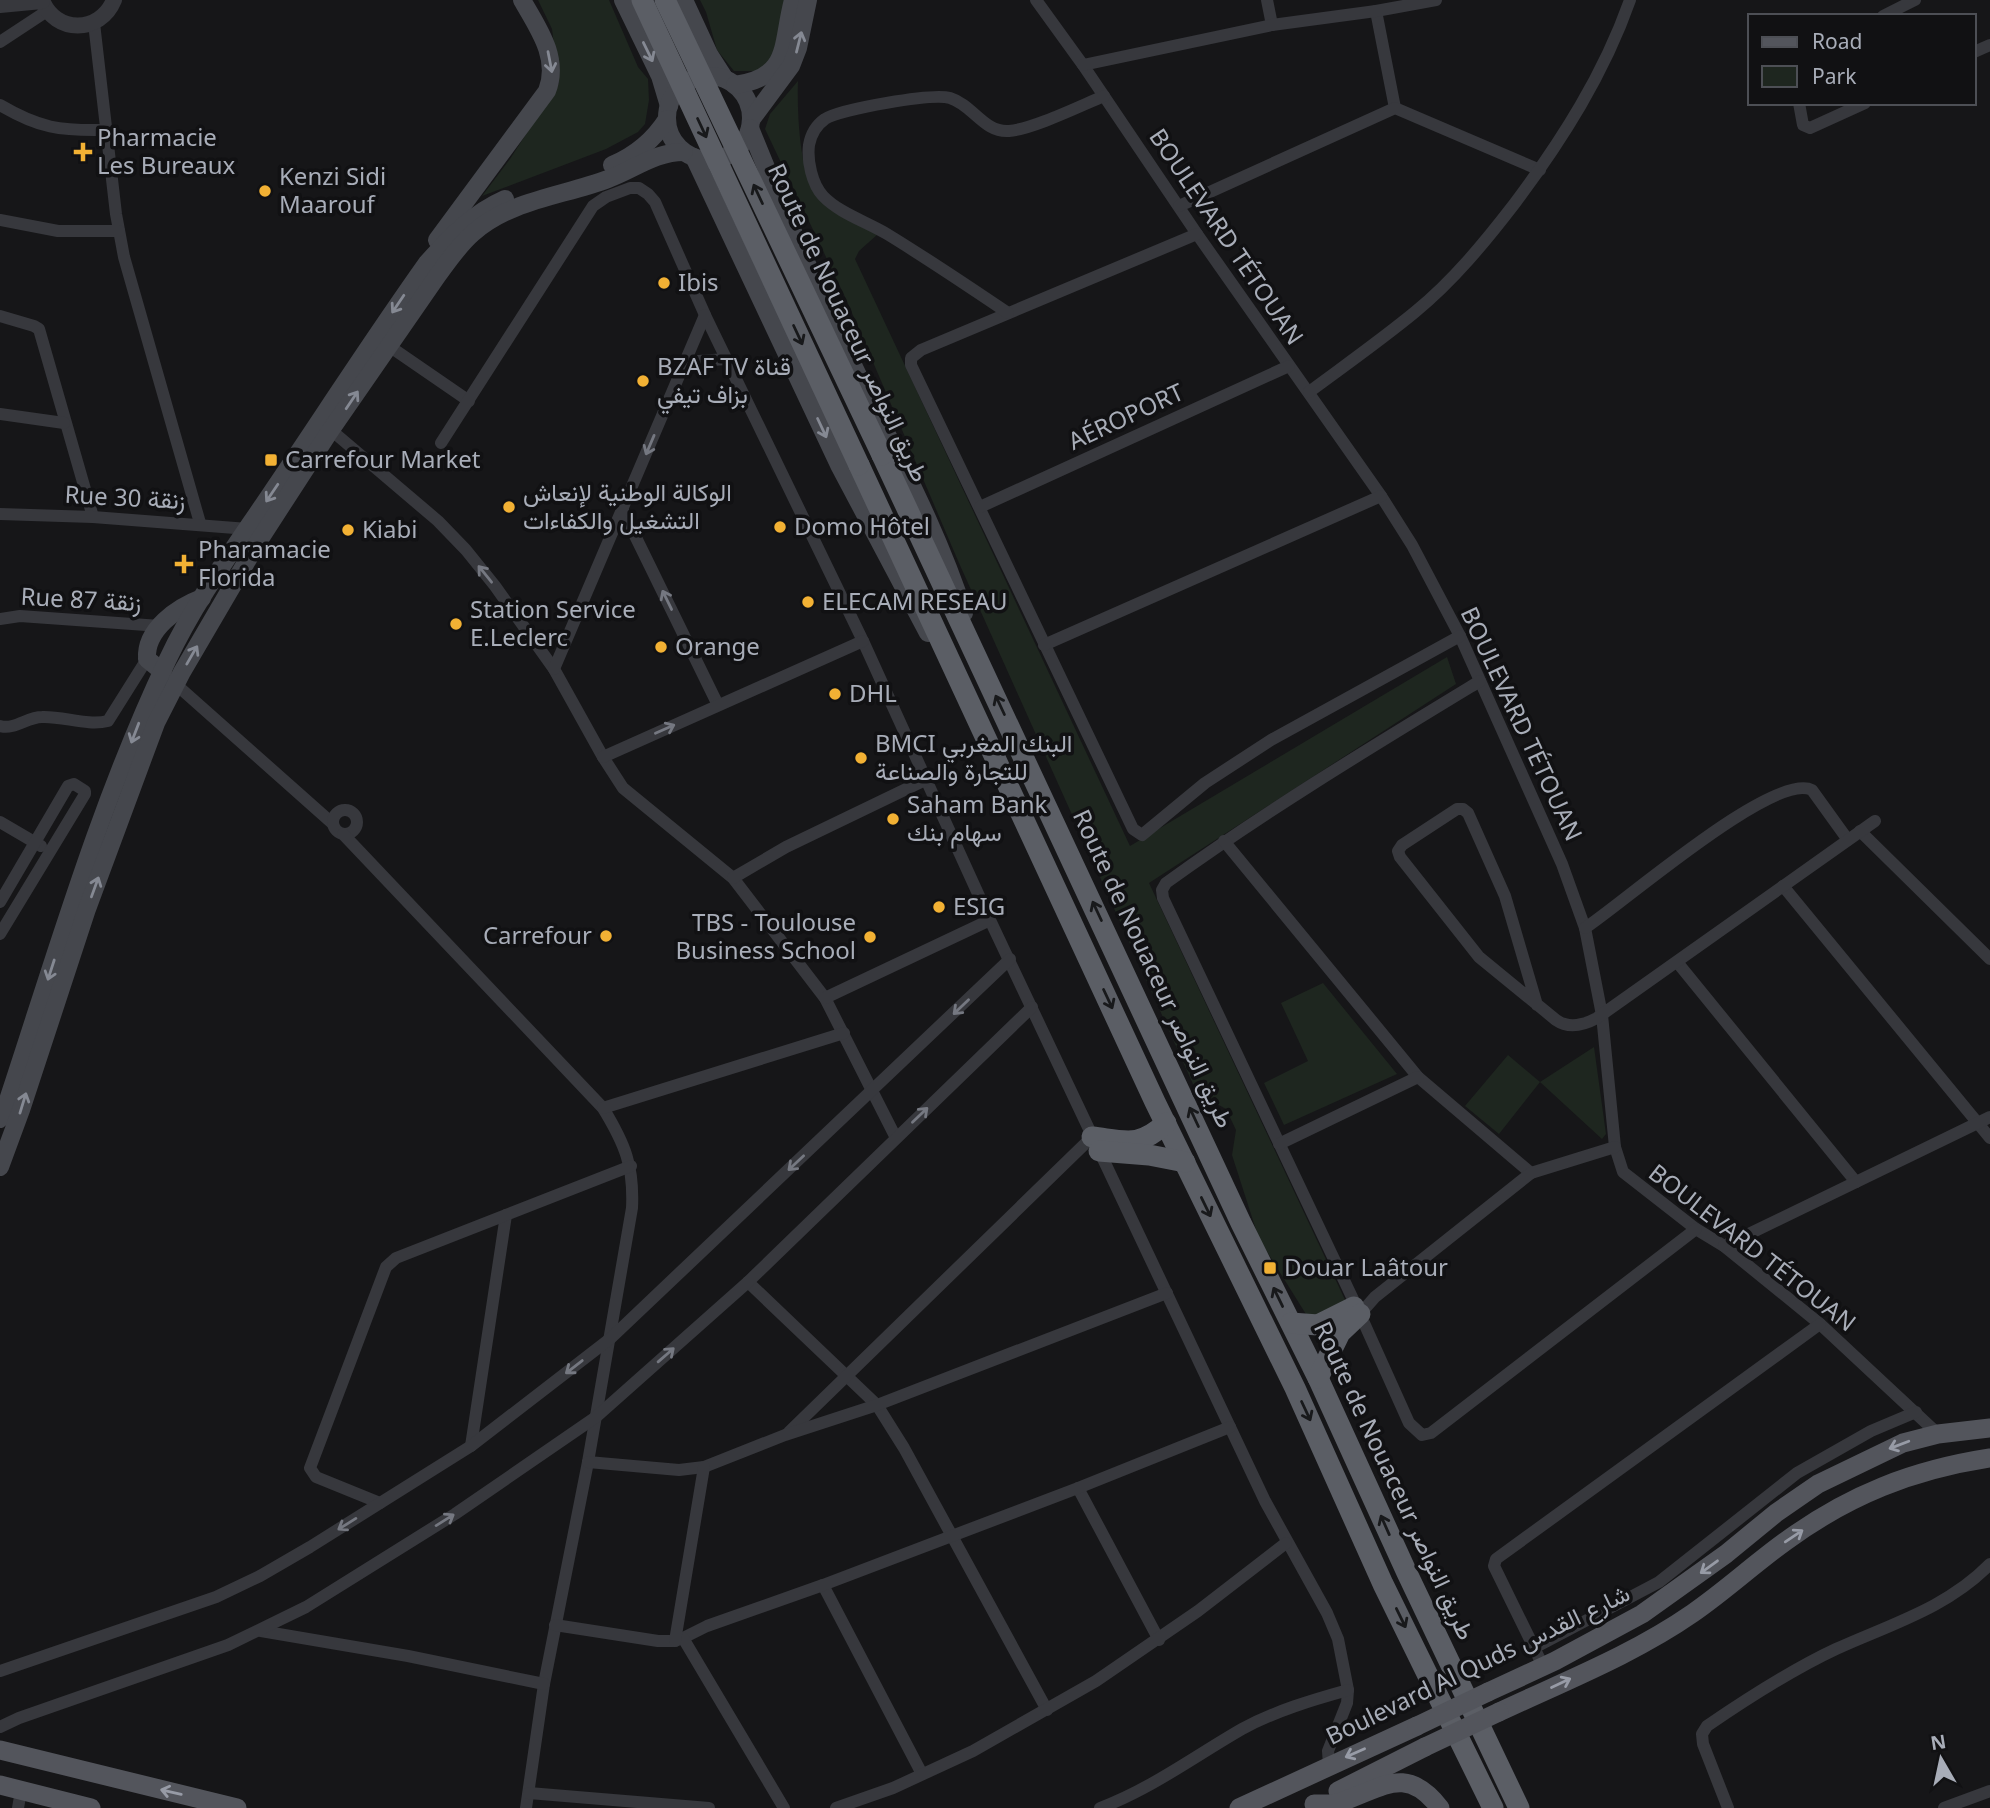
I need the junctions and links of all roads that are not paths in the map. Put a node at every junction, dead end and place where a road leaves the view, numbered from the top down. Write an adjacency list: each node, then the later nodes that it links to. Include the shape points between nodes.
1 (114, 0): 18 (street)
2 (522, 0): 37 (main road, one-way to 37, via 551,60 547,91 436,241)
3 (623, 0): 28 (main road, one-way to 28, via 660,76)
4 (642, 0): 66 (highway, Route de Nouaceur طريق النواصر, one-way to 66, bridge)
5 (665, 0): 64 (highway, Route de Nouaceur طريق النواصر, one-way to 5, bridge)
6 (684, 0): 22 (main road, via 709,54)
7 (793, 0): 22 (main road, via 776,66 765,78)
8 (808, 0): 29 (main road, one-way to 8, via 791,66)
9 (1036, 0): 21 (street, BOULEVARD TÉTOUAN)
10 (1266, 0): 19 (street)
11 (1436, 0): 16 (street)
12 (1630, 0): 32 (street, via 1584,103)
13 (1915, 0): 17 (street)
14 (44, 4): 15 (street); 18 (street, via 57,20 70,26); 20 (street)
15 (0, 5)
16 (1377, 11): 19 (street); 27 (street)
17 (1887, 14)
18 (93, 23): 30 (street)
19 (1272, 25): 21 (street)
20 (0, 42)
21 (1083, 65): 23 (street, BOULEVARD TÉTOUAN)
22 (730, 82): 28 (main road, via 716,76 696,78 679,88); 29 (main road, via 746,97)
23 (1104, 96): 33 (street, BOULEVARD TÉTOUAN); 38 (street, via 1009,131 989,127 958,102 944,97 905,100 839,113 826,118 811,135 812,174 824,197)
24 (0, 105): 30 (street, via 43,126)
25 (1799, 105): 26 (street, via 1802,125 1810,128)
26 (1860, 105)
27 (1395, 108): 32 (street); 33 (street)
28 (668, 112): 31 (main road, via 671,138); 37 (main road, via 649,143 620,161 483,210 447,239)
29 (751, 124): 31 (main road, via 746,139 729,155 718,159); 64 (main road, via 812,276 927,516 954,581)
30 (105, 130): 35 (street)
31 (689, 155): 41 (main road, via 655,156 607,179 529,203 488,222 457,249); 66 (main road, one-way to 66, via 883,551 930,638)
32 (1540, 170): 45 (street, via 1448,282 1416,312)
33 (1179, 206): 36 (street, BOULEVARD TÉTOUAN)
34 (1, 225): 35 (street)
35 (119, 231): 56 (street)
36 (1197, 234): 38 (street); 44 (street, BOULEVARD TÉTOUAN)
37 (427, 263): 57 (main road, one-way to 57)
38 (1008, 313): 52 (street, via 911,358)
39 (705, 315): 42 (street); 43 (street); 46 (street, via 655,202 639,188 618,191 593,206)
40 (0, 316): 48 (street, via 38,329)
41 (388, 346): 46 (street); 49 (main road, one-way to 41)
42 (726, 359): 43 (street); 62 (street)
43 (685, 362): 53 (street, one-way to 53)
44 (1289, 366): 45 (street, BOULEVARD TÉTOUAN); 52 (street, AÉROPORT)
45 (1309, 392): 51 (street, BOULEVARD TÉTOUAN)
46 (469, 401): 50 (street)
47 (0, 414): 48 (street)
48 (64, 422): 55 (street)
49 (331, 430): 67 (street, one-way to 49, via 466,550); 68 (main road, one-way to 49)
50 (441, 443)
51 (1381, 496): 61 (street, BOULEVARD TÉTOUAN); 63 (street)
52 (980, 507): 63 (street)
53 (622, 509): 67 (street); 70 (street, one-way to 53)
54 (0, 514): 55 (street, Rue 30 زنقة)
55 (93, 517): 56 (street, Rue 30 زنقة)
56 (200, 523): 57 (street, Rue 30 زنقة)
57 (248, 529): 58 (main road)
58 (202, 598): 60 (main road); 68 (main road)
59 (0, 619): 60 (street, Rue 87 زنقة, via 20,616)
60 (160, 626): 65 (main road, via 146,650)
61 (1460, 636): 63 (street, via 1271,740 1205,783 1142,835 1133,829); 69 (street, BOULEVARD TÉTOUAN)
62 (863, 641): 70 (street); 73 (street)
63 (1044, 645)
64 (973, 647): 120 (highway, Route de Nouaceur طريق النواصر, one-way to 64)
65 (147, 659): 68 (main road); 71 (street, via 111,718 98,722 45,716)
66 (952, 663): 102 (highway, Route de Nouaceur طريق النواصر, one-way to 102)
67 (554, 669): 72 (street)
68 (169, 679): 76 (street); 101 (main road, one-way to 101, via 137,727); 111 (main road, one-way to 68)
69 (1480, 681): 80 (street); 87 (street, BOULEVARD TÉTOUAN, via 1562,864)
70 (718, 705): 72 (street, one-way to 70)
71 (0, 726)
72 (603, 757): 83 (street, via 623,788)
73 (925, 780): 83 (street, via 786,847); 86 (street)
74 (1875, 821): 77 (street)
75 (0, 822): 81 (street)
76 (332, 823): 78 (street); 78 (street, via 339,810 353,812 357,825)
77 (1860, 831): 79 (street); 89 (street)
78 (344, 834): 99 (street)
79 (1848, 840): 84 (street); 87 (street, via 1812,790 1791,789 1713,832)
80 (1224, 841): 97 (street); 106 (street, via 1166,883 1163,898)
81 (35, 842): 82 (street); 82 (street, via 68,786 74,784 86,793); 85 (street)
82 (51, 852): 88 (street)
83 (733, 878): 92 (street)
84 (1783, 886): 91 (street); 103 (street)
85 (0, 902)
86 (990, 920): 90 (street); 92 (street)
87 (1585, 928): 95 (street, BOULEVARD TÉTOUAN)
88 (1, 930)
89 (1990, 958)
90 (1010, 959): 94 (street); 98 (street, one-way to 98)
91 (1677, 962): 95 (street); 113 (street)
92 (825, 998): 96 (street)
93 (1537, 1005): 93 (street, via 1479,957 1399,853 1402,845 1457,809 1468,813 1505,896); 95 (street, via 1567,1025)
94 (1032, 1007): 104 (street, one-way to 94); 107 (street)
95 (1602, 1015): 108 (street, BOULEVARD TÉTOUAN)
96 (844, 1032): 98 (street); 99 (street)
97 (1418, 1077): 106 (street); 112 (street)
98 (874, 1091): 104 (street); 122 (street, one-way to 122)
99 (603, 1108): 110 (street)
100 (1990, 1116): 103 (street)
101 (0, 1119)
102 (1166, 1123): 107 (highway, via 1146,1140); 109 (highway, Route de Nouaceur طريق النواصر)
103 (1976, 1123): 105 (street); 113 (street)
104 (896, 1138): 117 (street)
105 (1990, 1138)
106 (1279, 1144): 119 (street)
107 (1091, 1145): 109 (highway); 118 (street); 123 (street)
108 (1615, 1147): 112 (street); 115 (street, BOULEVARD TÉTOUAN, via 1623,1172)
109 (1185, 1163): 155 (highway, Route de Nouaceur طريق النواصر, one-way to 155)
110 (631, 1166): 114 (street); 122 (street, via 632,1208)
111 (0, 1167)
112 (1531, 1173): 119 (street)
113 (1856, 1182): 116 (street)
114 (506, 1215): 132 (street); 137 (street, via 396,1258 384,1273 310,1468 316,1477)
115 (1696, 1229): 116 (street, BOULEVARD TÉTOUAN); 119 (street, via 1431,1433 1422,1435 1409,1423)
116 (1724, 1246): 121 (street, BOULEVARD TÉTOUAN)
117 (748, 1282): 123 (street); 127 (street, one-way to 117)
118 (1167, 1293): 125 (street); 128 (street)
119 (1364, 1306): 120 (highway, via 1318,1325); 124 (highway, via 1340,1333)
120 (1292, 1323): 124 (highway, Route de Nouaceur طريق النواصر)
121 (1820, 1324): 126 (street, BOULEVARD TÉTOUAN); 146 (street, via 1496,1559 1494,1566)
122 (611, 1338): 127 (street); 132 (street, one-way to 132)
123 (846, 1377): 125 (street); 131 (street)
124 (1318, 1378): 173 (highway, Route de Nouaceur طريق النواصر, one-way to 124)
125 (877, 1405): 131 (street); 138 (street)
126 (1916, 1412): 130 (street, BOULEVARD TÉTOUAN); 146 (street, via 1871,1431 1797,1473 1659,1581)
127 (596, 1417): 134 (street); 143 (street, one-way to 127, via 306,1607 456,1514)
128 (1230, 1427): 136 (street); 139 (street)
129 (1990, 1428): 130 (main road, Boulevard Al Quds شارع القدس)
130 (1938, 1434): 147 (main road, Boulevard Al Quds شارع القدس, one-way to 147, via 1903,1443 1818,1483 1642,1614)
131 (785, 1435): 135 (street)
132 (471, 1446): 137 (street)
133 (1990, 1458): 161 (main road, Boulevard Al Quds شارع القدس, one-way to 133, bridge, via 1646,1641 1693,1613 1785,1541 1864,1494 1900,1478)
134 (588, 1462): 135 (street, via 679,1470); 142 (street)
135 (704, 1467): 144 (street)
136 (1078, 1488): 138 (street); 145 (street)
137 (380, 1503): 148 (street, one-way to 148, via 290,1559 216,1597)
138 (950, 1536): 141 (street); 151 (street)
139 (1286, 1543): 145 (street); 150 (street, via 1338,1639)
140 (1990, 1564): 174 (street, via 1937,1605 1817,1658 1707,1726 1703,1744)
141 (823, 1585): 144 (street); 156 (street)
142 (555, 1625): 144 (street, via 658,1642); 149 (street)
143 (260, 1630): 149 (street); 152 (street)
144 (679, 1639): 166 (street)
145 (1159, 1640): 151 (street)
146 (1534, 1648): 147 (street)
147 (1543, 1666): 154 (main road, Boulevard Al Quds شارع القدس, one-way to 154, bridge)
148 (0, 1671)
149 (544, 1684): 159 (street)
150 (1348, 1690): 154 (street, via 1328,1751); 168 (street, via 1261,1720 1166,1776)
151 (1047, 1710): 156 (street)
152 (0, 1727)
153 (0, 1749): 163 (main road, one-way to 153)
154 (1329, 1765): 169 (main road, Boulevard Al Quds شارع القدس)
155 (1473, 1765): 171 (highway); 172 (highway, Route de Nouaceur طريق النواصر)
156 (922, 1774): 167 (street)
157 (0, 1785): 160 (main road)
158 (1990, 1791): 175 (street)
159 (529, 1793): 164 (street); 165 (street)
160 (20, 1800): 162 (main road)
161 (1310, 1806): 170 (main road, via 1335,1803 1400,1782 1420,1787)
162 (92, 1808)
163 (237, 1808)
164 (526, 1808)
165 (709, 1808)
166 (784, 1808)
167 (836, 1808)
168 (1100, 1808)
169 (1239, 1808)
170 (1440, 1808)
171 (1482, 1808)
172 (1493, 1808)
173 (1519, 1808)
174 (1728, 1808)
175 (1944, 1808)

